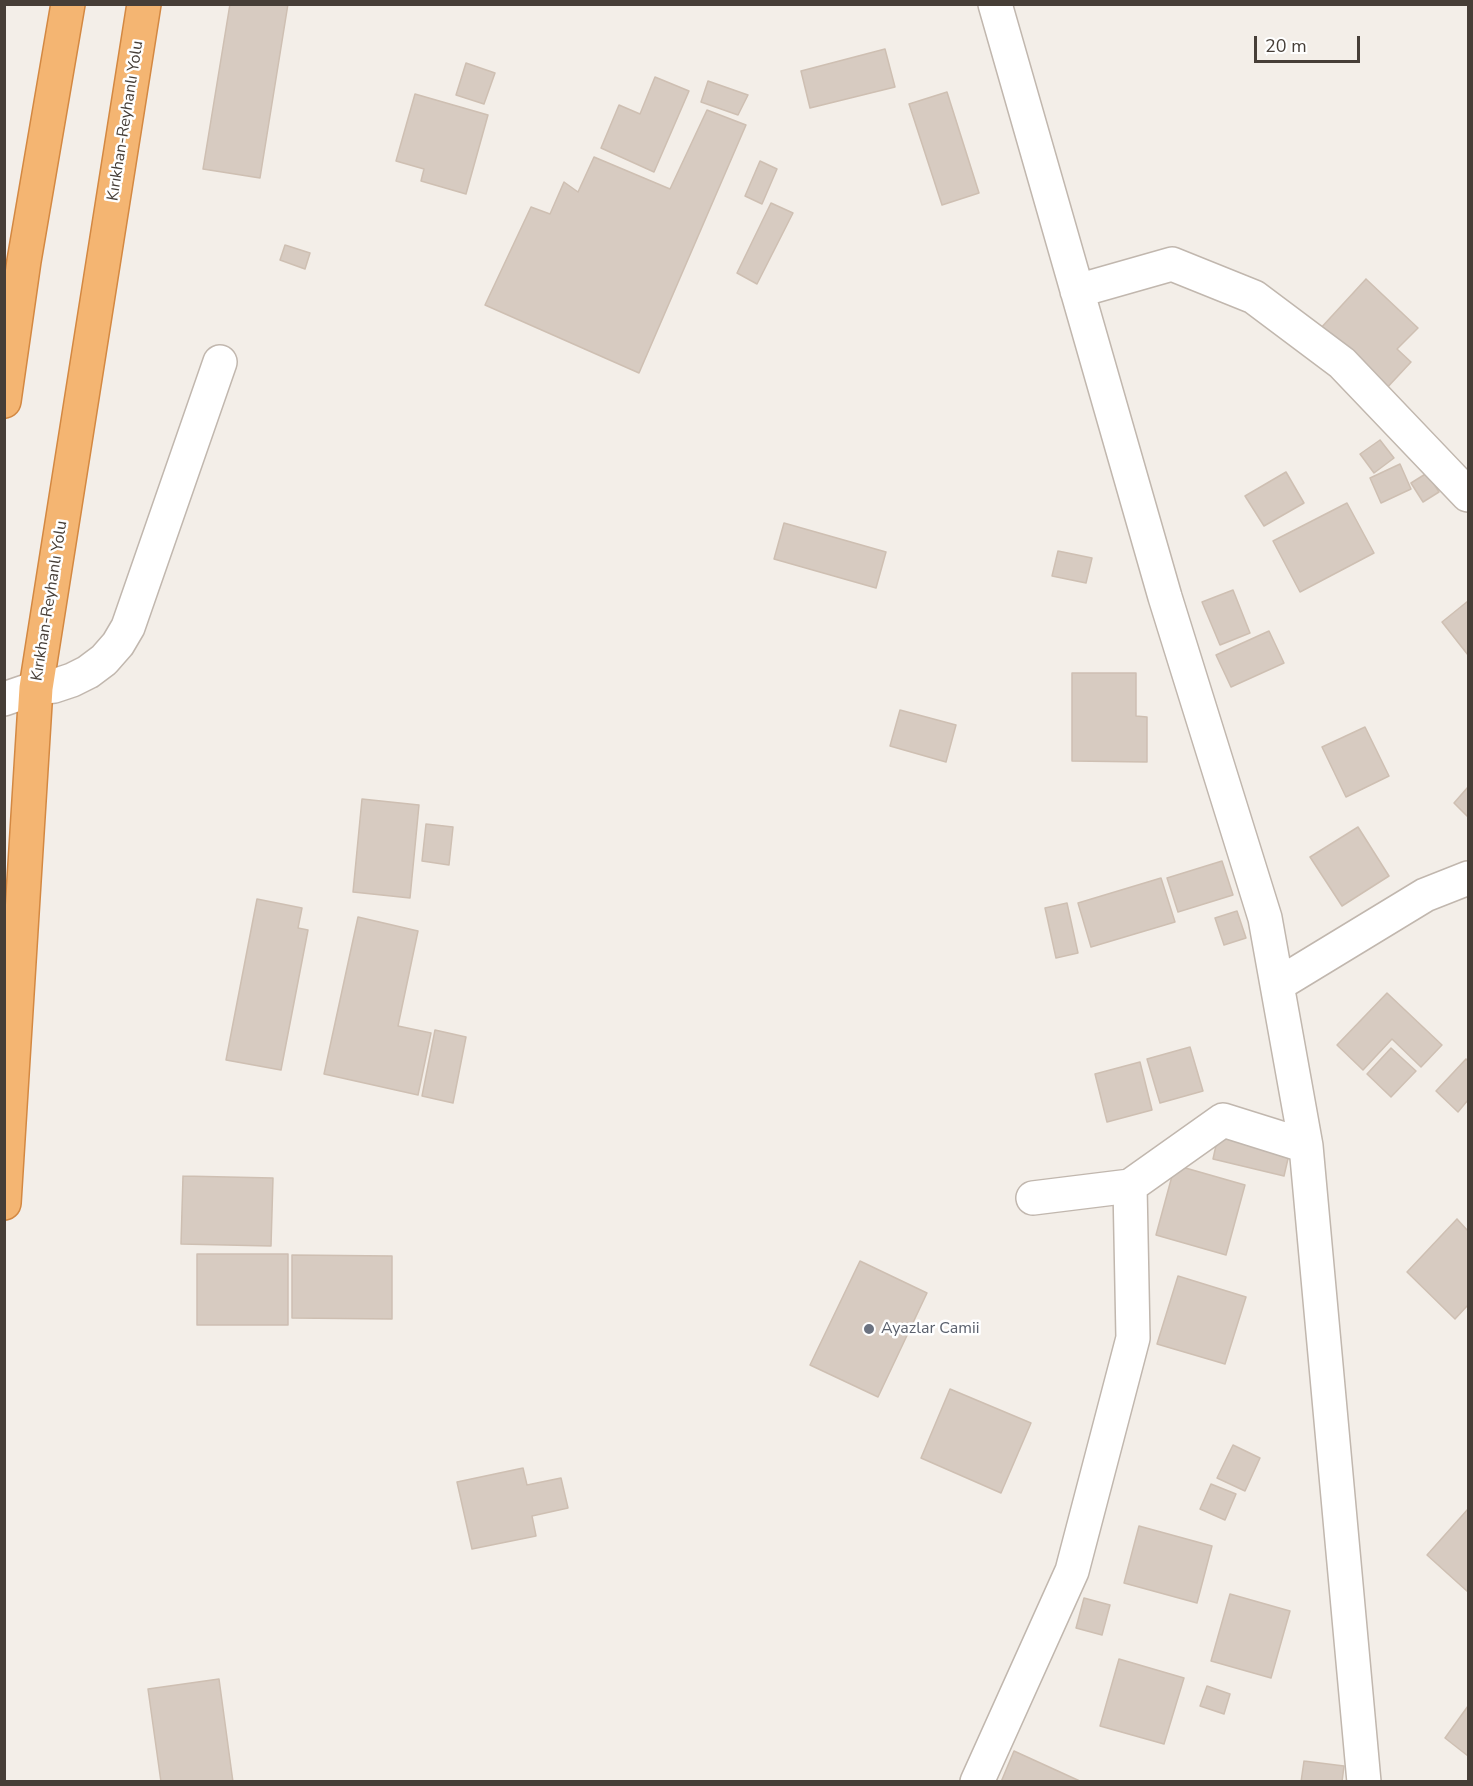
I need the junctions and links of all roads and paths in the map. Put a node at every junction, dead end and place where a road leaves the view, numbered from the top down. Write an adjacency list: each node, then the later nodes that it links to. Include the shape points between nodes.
1 (68, 4): 6 (highway)
2 (144, 4): 8 (highway, Kırıkhan-Reyhanlı Yolu)
3 (995, 4): 4 (street)
4 (1077, 291): 7 (street, via 1172,264 1254,297 1342,363); 11 (street, via 1165,597 1264,918)
5 (220, 362): 8 (street, via 128,627 104,660 88,672 54,686)
6 (4, 400)
7 (1468, 495)
8 (36, 688): 9 (street); 15 (highway, Kırıkhan-Reyhanlı Yolu)
9 (4, 699)
10 (1468, 878): 11 (street, via 1425,895)
11 (1277, 985): 12 (street)
12 (1306, 1146): 13 (street, via 1223,1120); 17 (street)
13 (1130, 1186): 14 (street); 16 (street, via 1133,1338 1072,1571)
14 (1033, 1198)
15 (4, 1203)
16 (977, 1782)
17 (1364, 1782)

